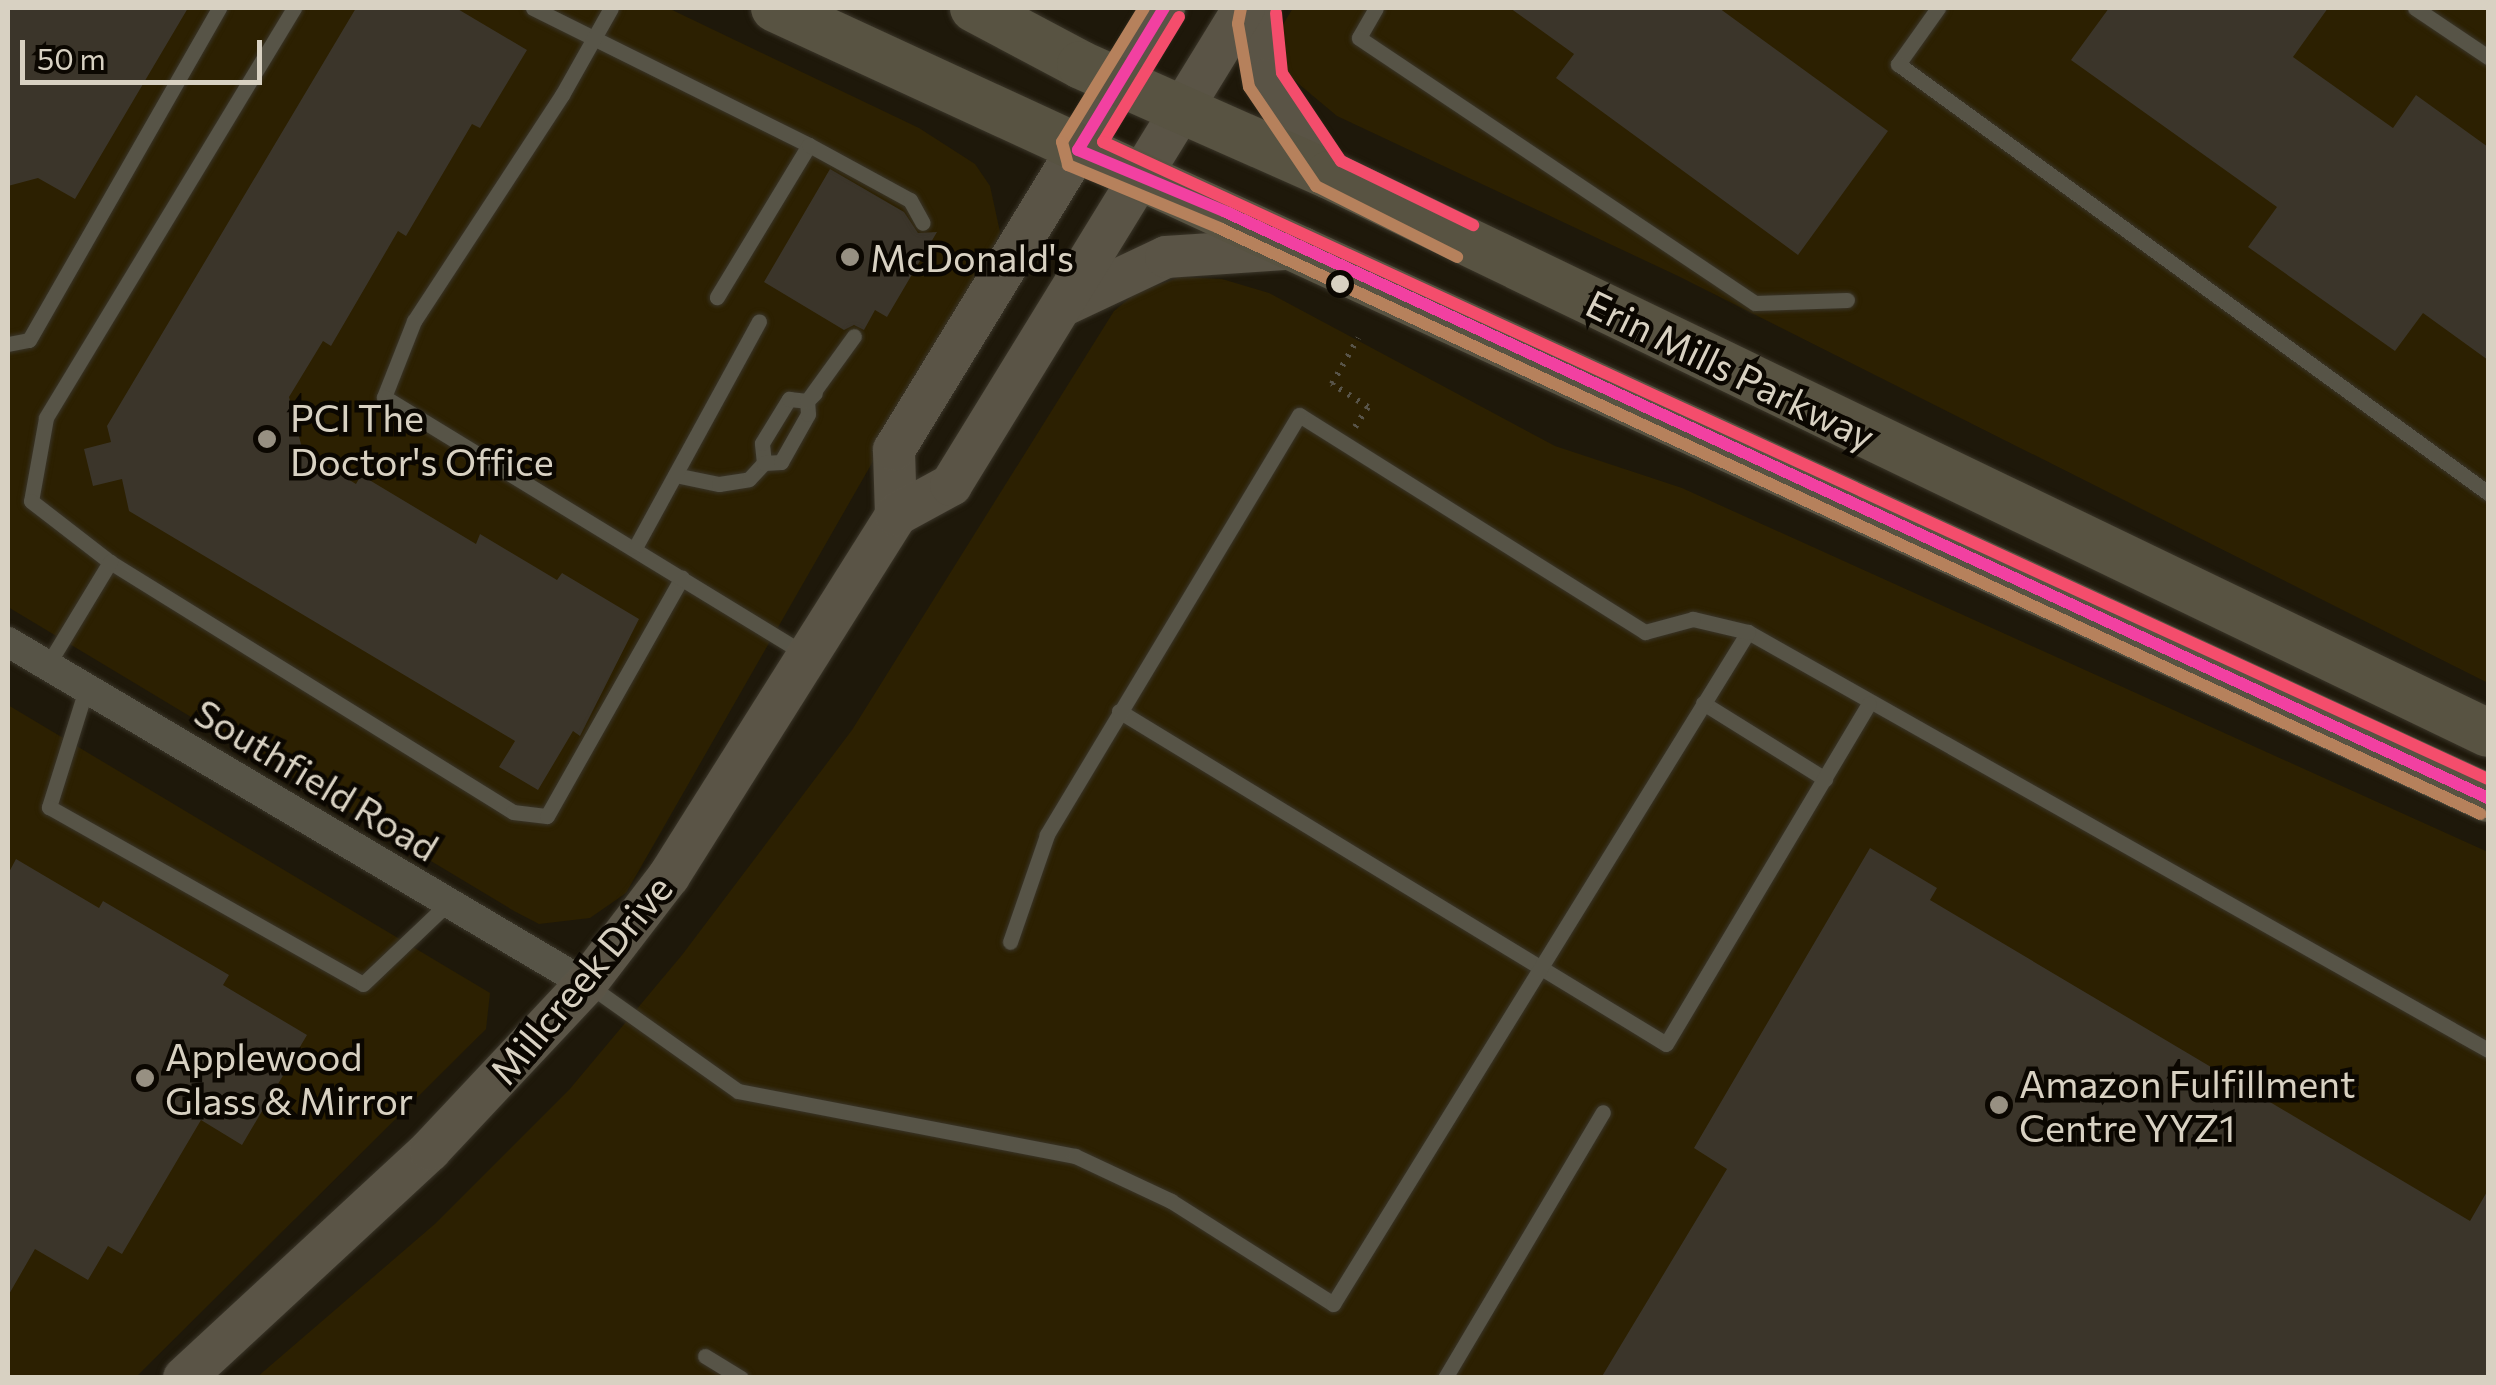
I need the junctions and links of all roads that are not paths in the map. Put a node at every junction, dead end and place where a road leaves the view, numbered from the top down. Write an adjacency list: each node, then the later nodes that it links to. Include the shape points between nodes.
1 (219, 8): 28 (lane, via 29,340)
2 (294, 8): 35 (lane, via 46,418 31,500)
3 (533, 8): 13 (lane)
4 (611, 8): 13 (lane)
5 (776, 8): 18 (main road, Erin Mills Parkway)
6 (974, 8): 15 (main road, Erin Mills Parkway)
7 (1164, 8): 15 (street)
8 (1244, 8): 16 (street)
9 (1260, 8): 19 (street, via 1255,23 1265,80)
10 (1376, 8): 24 (lane, via 1359,38 1755,302)
11 (1938, 8): 32 (lane, via 1898,64)
12 (2415, 8): 14 (lane)
13 (594, 36): 17 (lane); 34 (lane, via 414,321 384,397)
14 (2488, 57)
15 (1119, 82): 16 (main road, Erin Mills Parkway); 18 (street)
16 (1181, 112): 19 (main road, Erin Mills Parkway); 20 (street)
17 (809, 145): 21 (lane, via 910,200); 23 (lane)
18 (1078, 150): 20 (main road, Erin Mills Parkway); 33 (street, via 894,450)
19 (1329, 175): 45 (main road, Erin Mills Parkway)
20 (1141, 177): 22 (main road, Erin Mills Parkway); 25 (street)
21 (922, 223)
22 (1303, 248): 25 (street, via 1166,257); 47 (main road, Erin Mills Parkway)
23 (717, 297)
24 (1847, 300)
25 (1061, 306): 33 (street, via 951,485)
26 (758, 321): 31 (lane)
27 (854, 336): 29 (lane)
28 (8, 344)
29 (808, 400): 30 (lane, via 808,414 781,462); 30 (lane, via 788,399 762,444)
30 (764, 464): 31 (lane, via 749,479 719,484)
31 (676, 475): 34 (lane)
32 (2488, 493)
33 (896, 514): 39 (street, Millcreek Drive)
34 (636, 546): 36 (lane)
35 (110, 562): 36 (lane, via 513,812 547,816); 40 (lane)
36 (682, 577): 39 (lane, via 747,624)
37 (1748, 632): 42 (lane); 43 (lane); 44 (lane, via 1693,619 1645,632 1299,415)
38 (8, 642): 40 (street, Southfield Road)
39 (812, 657): 51 (street, Millcreek Drive, via 669,876)
40 (47, 666): 41 (street, Southfield Road)
41 (86, 688): 48 (street, Southfield Road); 48 (lane, via 49,808 363,984)
42 (1703, 703): 46 (lane); 50 (lane)
43 (1869, 704): 46 (lane); 52 (lane)
44 (1118, 712): 49 (lane, via 1047,835); 50 (lane)
45 (2488, 733)
46 (1824, 780): 50 (lane, via 1666,1044)
47 (2488, 798)
48 (448, 902): 51 (street, Southfield Road)
49 (1010, 942)
50 (1539, 970): 51 (lane, via 1333,1304 1171,1202 1075,1156 738,1090)
51 (586, 984): 55 (street, Millcreek Drive, via 430,1150)
52 (2488, 1050)
53 (1603, 1112): 57 (lane)
54 (705, 1356): 56 (lane)
55 (184, 1378)
56 (741, 1378)
57 (1446, 1378)

